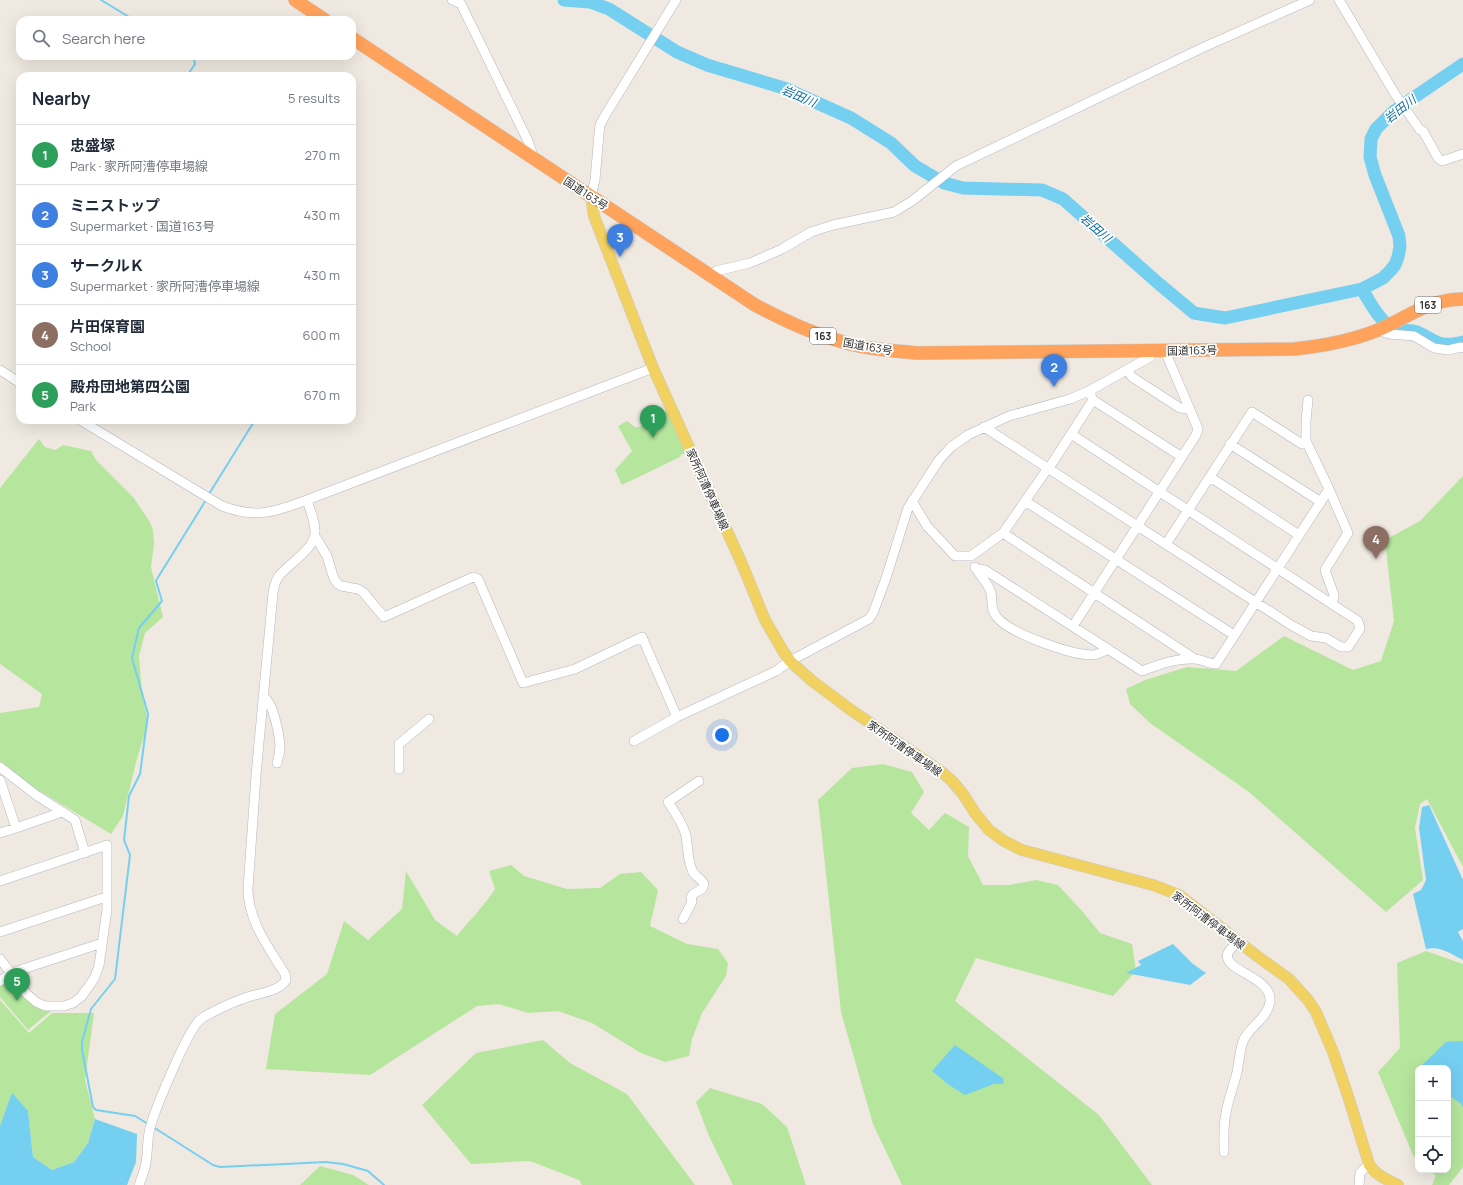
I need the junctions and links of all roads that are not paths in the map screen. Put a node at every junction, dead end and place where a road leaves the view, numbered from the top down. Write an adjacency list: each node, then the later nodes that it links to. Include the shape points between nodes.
1 (295, 0): 7 (highway)
2 (452, 0): 6 (street)
3 (676, 0): 11 (street, via 600,125 595,180)
4 (1310, 0): 12 (street, via 1202,48 956,166 894,212 810,232 756,260 716,271)
5 (1339, 0): 9 (street, via 1397,97 1409,116 1423,131 1438,158 1442,161)
6 (462, 2): 10 (street, via 528,141)
7 (319, 16)
8 (356, 41): 10 (highway, 国道163号 / 163)
9 (1463, 154)
10 (534, 159): 11 (highway, 国道163号 / 163)
11 (590, 196): 12 (highway, 国道163号 / 163); 18 (main road, 家所阿漕停車場線, via 594,216)
12 (711, 275): 16 (highway, 国道163号 / 163, via 755,305 796,326 842,342 866,347 918,353)
13 (1463, 299): 14 (highway, 国道163号 / 163, via 1433,303)
14 (1380, 329): 15 (street, via 1389,334 1414,336 1434,348); 17 (highway, 国道163号 / 163, via 1324,346 1294,349)
15 (1463, 348)
16 (1152, 351): 17 (highway, 国道163号 / 163); 20 (street, via 1150,357)
17 (1165, 351): 25 (street)
18 (652, 368): 36 (street); 57 (main road, 家所阿漕停車場線, via 765,620)
19 (0, 370): 21 (street)
20 (1127, 370): 22 (street); 25 (street, via 1132,377 1180,408)
21 (16, 380)
22 (1089, 391): 23 (street); 27 (street, via 1070,399 1008,416)
23 (1093, 400): 28 (street); 31 (street)
24 (1308, 400): 30 (street)
25 (1190, 409): 31 (street, via 1198,429)
26 (86, 424): 36 (street, via 213,502 233,510 250,514 278,511)
27 (984, 427): 32 (street); 37 (street, via 951,447 939,460)
28 (1071, 434): 32 (street); 35 (street)
29 (1230, 444): 30 (street, via 1252,412 1302,444); 33 (street); 39 (street)
30 (1307, 444): 34 (street)
31 (1182, 457): 35 (street)
32 (1048, 468): 38 (street); 41 (street)
33 (1210, 477): 40 (street); 43 (street)
34 (1329, 489): 39 (street); 52 (street, via 1348,533 1325,570 1334,595)
35 (1160, 492): 40 (street); 41 (street)
36 (307, 500): 44 (street)
37 (912, 501): 46 (street, via 927,526 955,556); 57 (street, via 869,619)
38 (1025, 501): 42 (street); 47 (street)
39 (1321, 502): 43 (street)
40 (1188, 510): 45 (street); 48 (street)
41 (1138, 526): 45 (street); 47 (street)
42 (1003, 533): 46 (street); 50 (street)
43 (1299, 535): 48 (street)
44 (315, 536): 58 (street, via 306,551 282,572 274,587); 59 (street, via 327,556 338,584 363,592 384,616 473,577 478,579 523,683 576,669 642,637)
45 (1166, 544): 51 (street)
46 (971, 556): 49 (street)
47 (1116, 560): 50 (street); 54 (street)
48 (1277, 568): 51 (street); 52 (street)
49 (976, 569): 53 (street, via 985,570); 55 (street, via 990,590 995,615 1014,630 1046,644 1083,654 1097,654)
50 (1095, 592): 53 (street); 56 (street)
51 (1256, 602): 52 (street, via 1312,636 1326,638 1341,647 1348,647 1360,629 1358,621); 54 (street)
52 (1332, 604)
53 (1073, 626): 55 (street)
54 (1234, 635): 56 (street, via 1216,664)
55 (1108, 649): 56 (street, via 1142,671 1166,662)
56 (1195, 659)
57 (790, 661): 59 (street, via 776,671); 76 (main road, 家所阿漕停車場線, via 851,710 943,773 996,836 1022,850 1138,880 1179,895)
58 (263, 697): 62 (street, via 268,700 277,727 280,744); 82 (street, via 248,901 262,936 286,980 276,988 242,999 204,1017 195,1025 154,1115 146,1162)
59 (677, 717): 61 (street)
60 (429, 719): 64 (street, via 399,744)
61 (634, 741)
62 (277, 764)
63 (0, 767): 67 (street)
64 (399, 769)
65 (0, 780): 68 (street)
66 (698, 781): 73 (street, via 668,802 685,832 687,854 693,874 704,884 702,889 691,897 692,902)
67 (62, 812): 68 (street); 70 (street, via 75,820)
68 (16, 828): 69 (street)
69 (0, 833)
70 (85, 853): 71 (street); 72 (street, via 107,846)
71 (0, 881)
72 (106, 897): 74 (street); 75 (street, via 107,909)
73 (683, 919)
74 (0, 932)
75 (102, 942): 78 (street); 78 (street, via 99,966 94,979 78,1000 64,1006 45,1006 36,1002)
76 (1238, 942): 80 (street, via 1229,952 1227,959 1233,967 1264,986 1270,1003 1268,1010 1244,1040 1225,1114); 81 (main road, 家所阿漕停車場線, via 1289,979 1316,1012 1346,1089)
77 (0, 959): 78 (street)
78 (10, 973): 79 (street)
79 (0, 981)
80 (1224, 1152)
81 (1369, 1164): 83 (street, via 1360,1173); 84 (main road, 家所阿漕停車場線, via 1378,1175)
82 (139, 1185)
83 (1359, 1185)
84 (1398, 1185)

